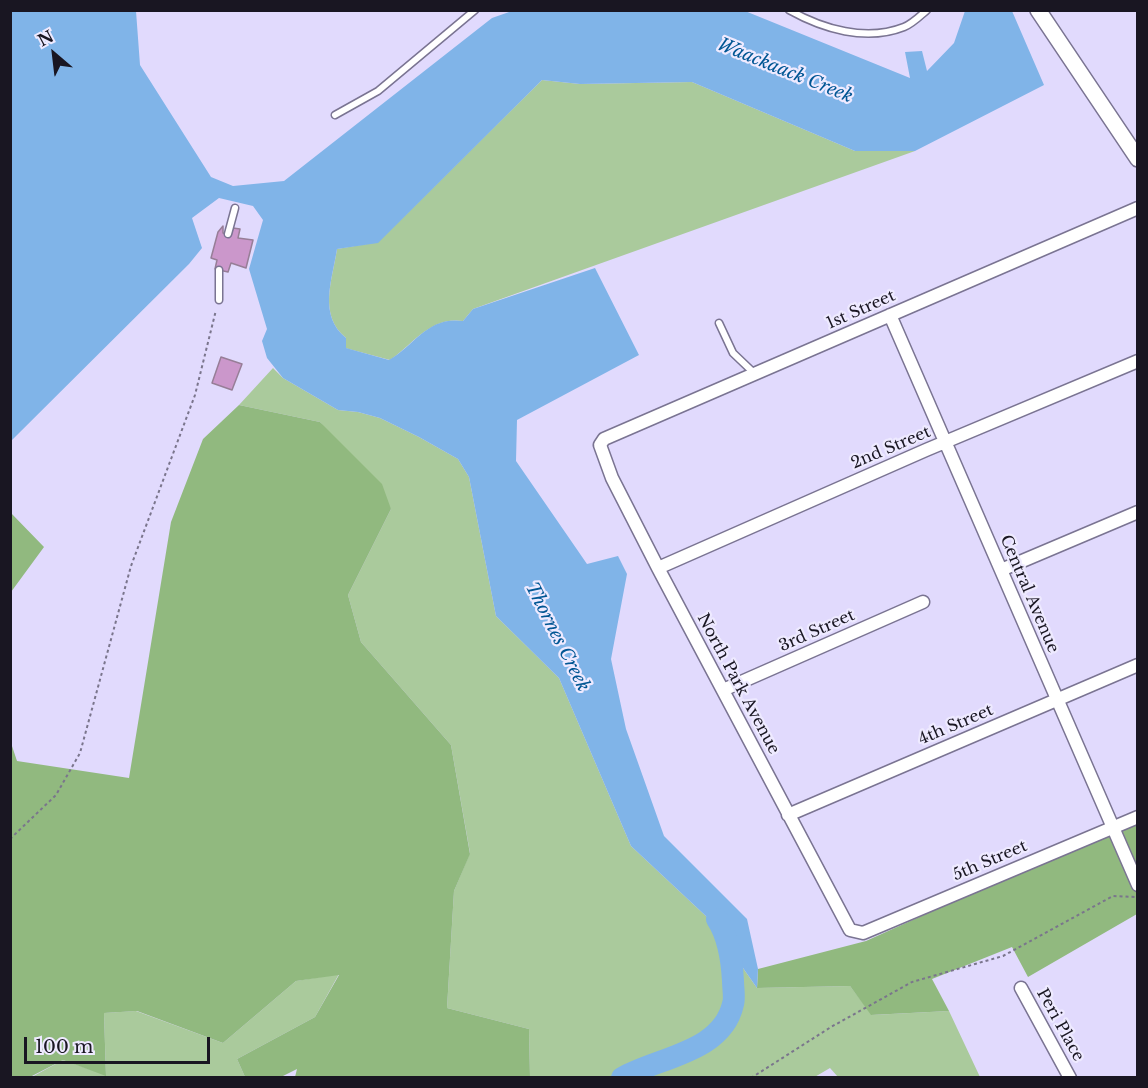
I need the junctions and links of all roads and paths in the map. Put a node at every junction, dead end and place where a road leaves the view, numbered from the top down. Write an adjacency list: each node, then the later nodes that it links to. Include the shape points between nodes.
1 (475, 10): 5 (lane, via 378,91)
2 (789, 10): 3 (lane, via 830,28 870,34 905,27)
3 (927, 10)
4 (1038, 10): 6 (street)
5 (336, 115)
6 (1137, 159)
7 (235, 208): 9 (lane)
8 (1137, 208): 12 (street, 1st Street)
9 (228, 234)
10 (219, 270): 11 (lane)
11 (219, 300): 28 (path, via 195,396 131,566 80,753 56,795)
12 (890, 315): 15 (street, 1st Street); 16 (street, Central Avenue)
13 (719, 323): 15 (lane, via 733,353)
14 (1137, 361): 16 (street, 2nd Street)
15 (755, 375): 17 (street, 1st Street, via 604,439)
16 (946, 443): 19 (street, 2nd Street); 20 (street, Central Avenue)
17 (600, 445): 19 (street, North Park Avenue, via 612,478)
18 (1137, 512): 20 (street)
19 (658, 568): 23 (street, North Park Avenue)
20 (1001, 570): 24 (street, Central Avenue)
21 (923, 602): 23 (street, 3rd Street)
22 (1137, 665): 24 (street, 4th Street)
23 (723, 690): 25 (street, North Park Avenue)
24 (1056, 700): 25 (street, 4th Street); 27 (street, Central Avenue)
25 (788, 815): 30 (street, North Park Avenue, via 845,922)
26 (1137, 817): 27 (street, 5th Street)
27 (1112, 828): 29 (street, Central Avenue); 30 (street, 5th Street, via 863,933)
28 (10, 839)
29 (1136, 891): 32 (path, via 1113,896 993,960 947,969 912,982)
30 (855, 933)
31 (1021, 988): 33 (street, Peri Place)
32 (751, 1077)
33 (1070, 1077)

